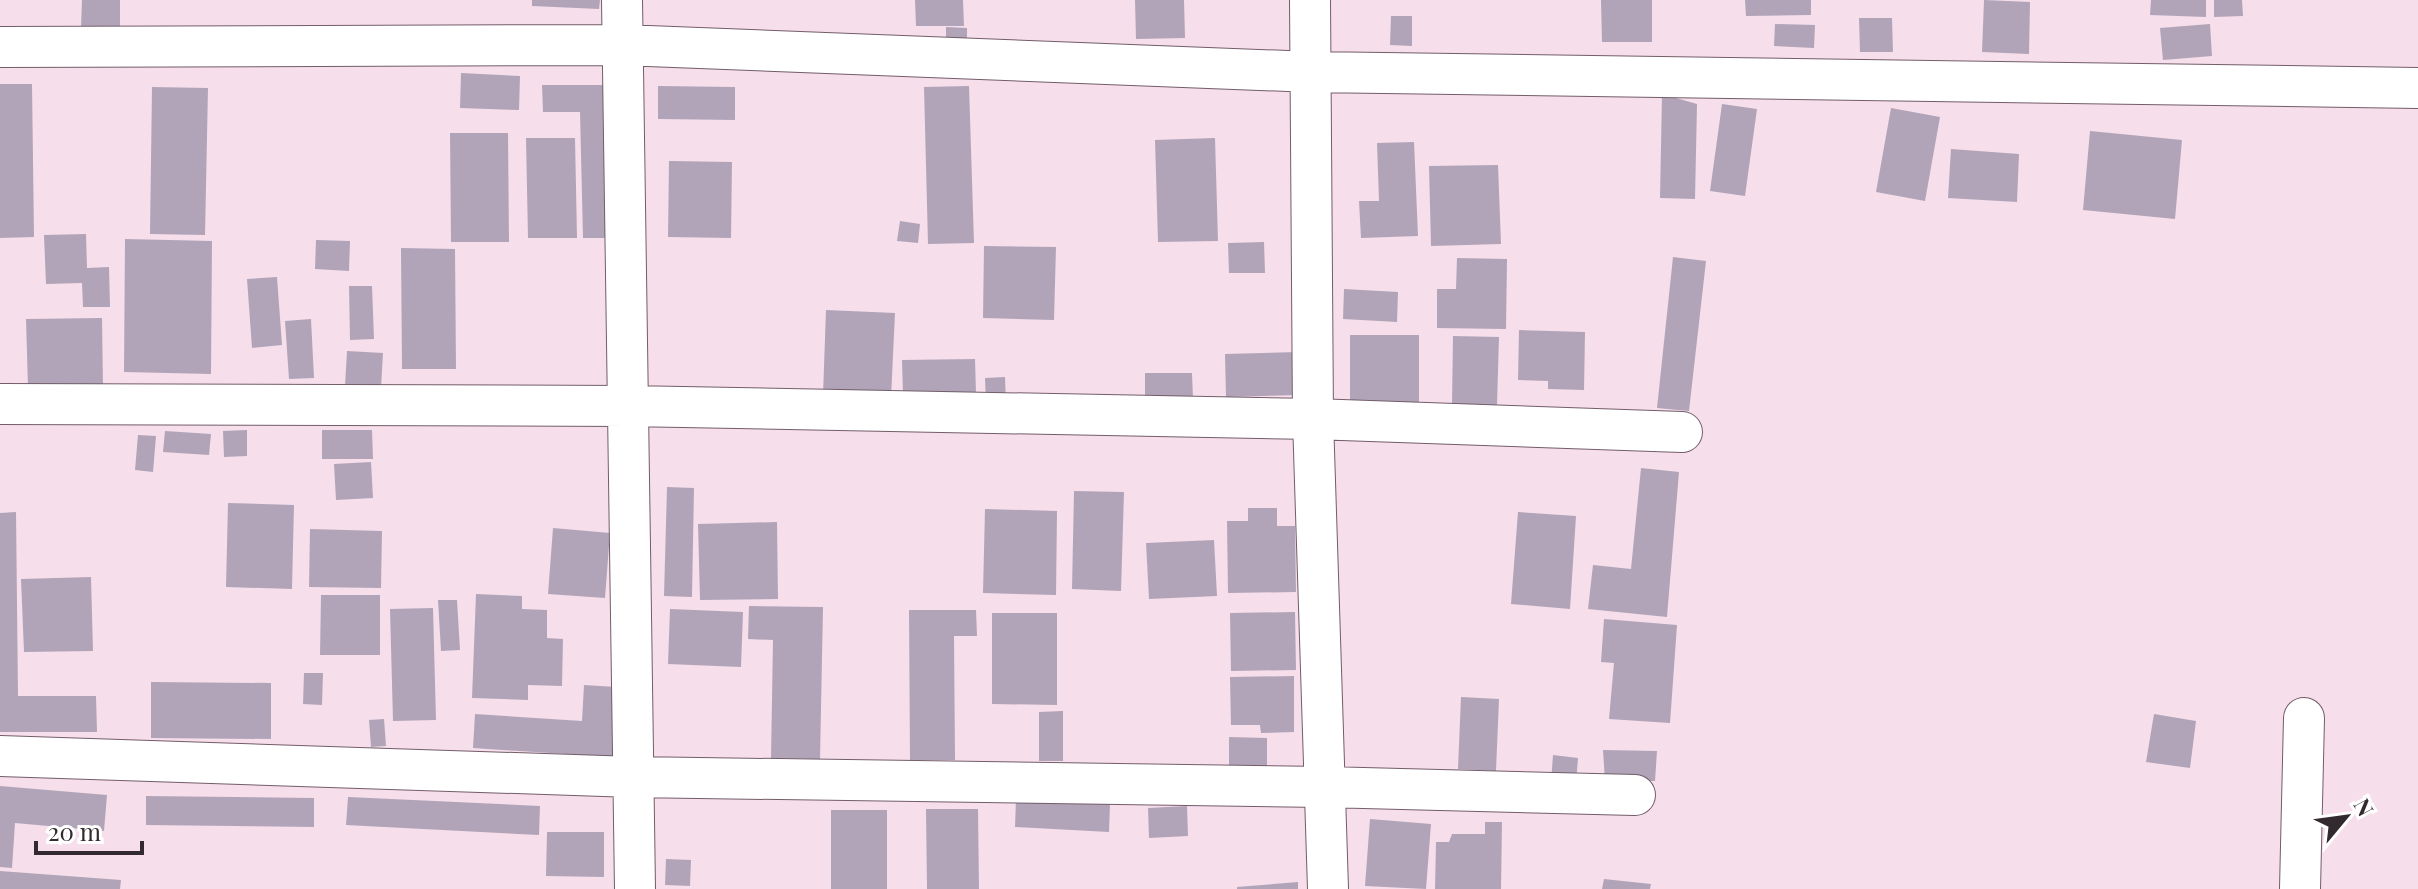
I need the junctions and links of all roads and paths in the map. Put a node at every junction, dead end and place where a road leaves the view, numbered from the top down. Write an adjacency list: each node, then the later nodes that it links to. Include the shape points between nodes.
1 (622, 0): 3 (street)
2 (1310, 0): 5 (street)
3 (622, 45): 4 (street); 5 (street); 8 (street)
4 (0, 47)
5 (1312, 72): 6 (street); 9 (street)
6 (2418, 88)
7 (0, 404): 8 (street)
8 (628, 406): 9 (street); 13 (street)
9 (1313, 419): 10 (street); 14 (street)
10 (1682, 432)
11 (2304, 718): 18 (street)
12 (0, 756): 13 (street)
13 (633, 777): 14 (street); 16 (street)
14 (1325, 787): 15 (street); 17 (street)
15 (1635, 795)
16 (635, 889)
17 (1328, 889)
18 (2300, 889)

